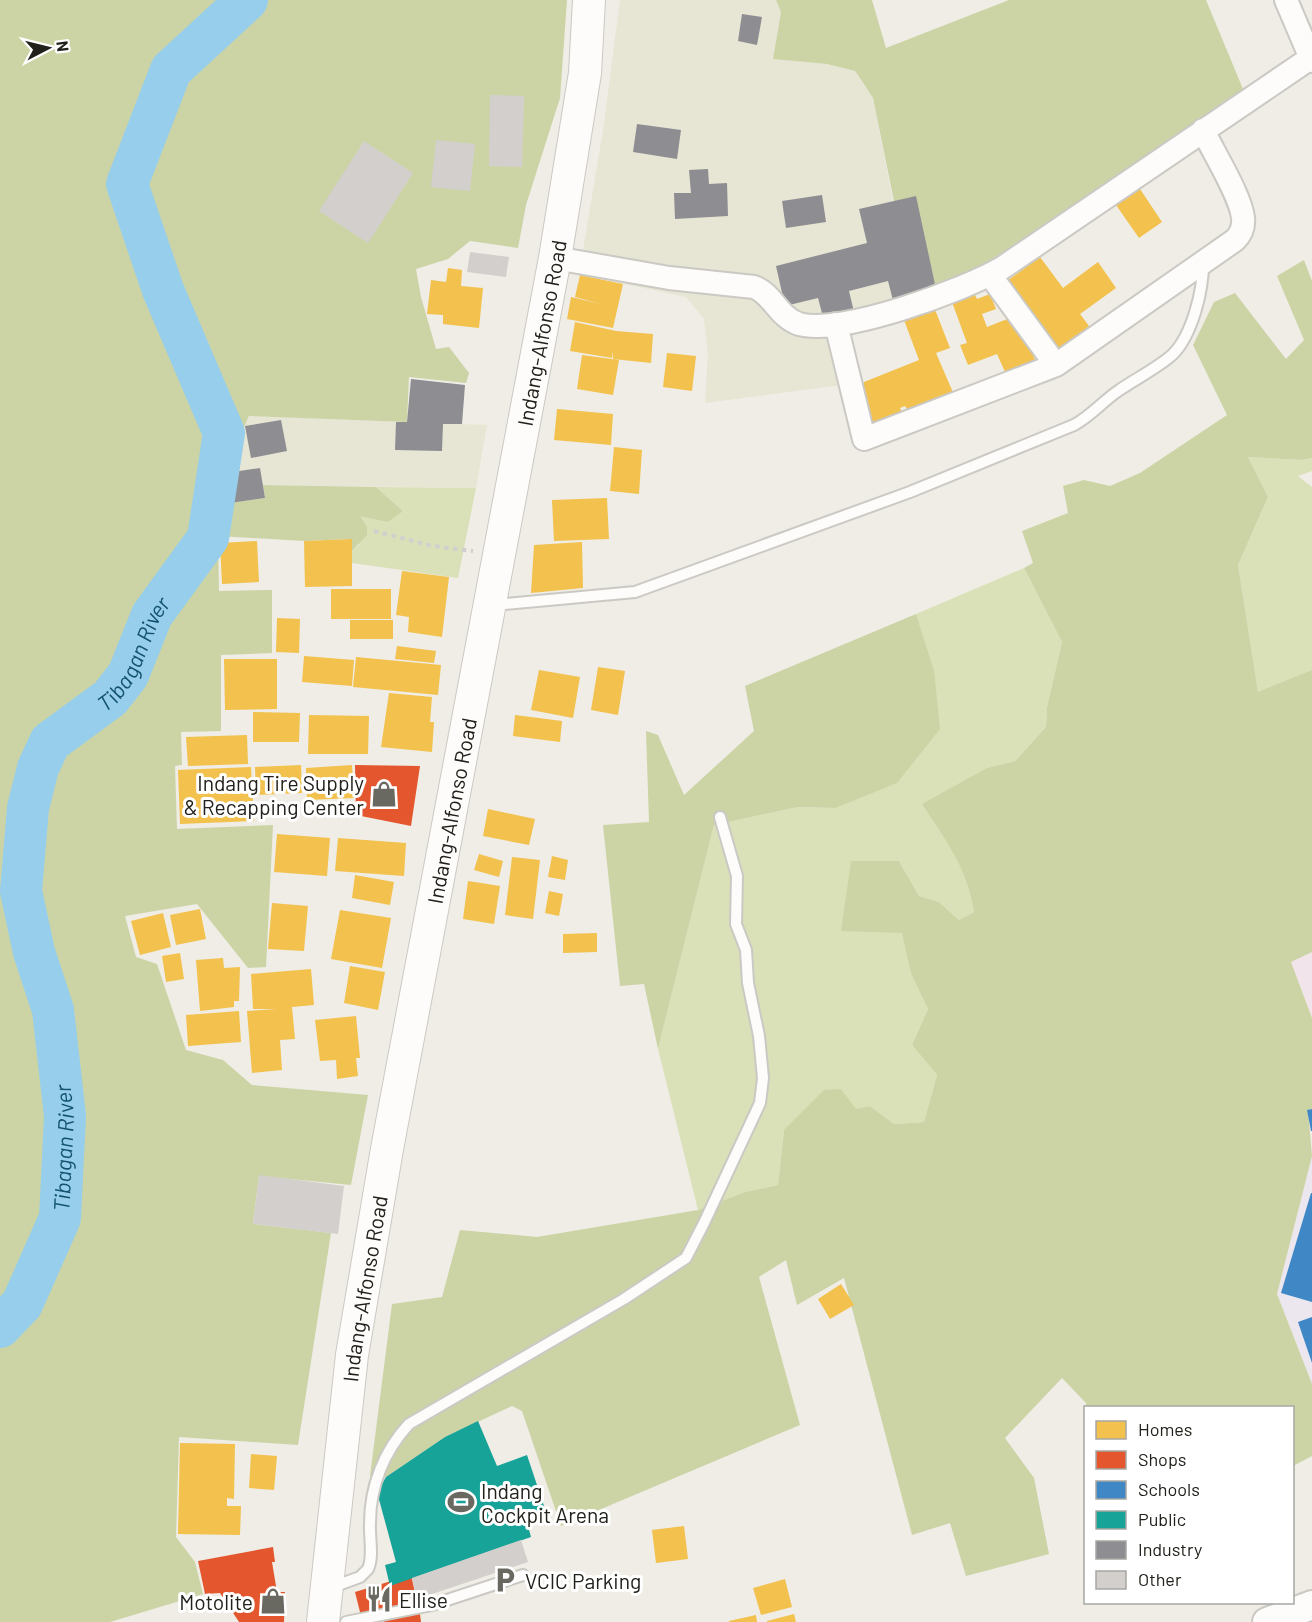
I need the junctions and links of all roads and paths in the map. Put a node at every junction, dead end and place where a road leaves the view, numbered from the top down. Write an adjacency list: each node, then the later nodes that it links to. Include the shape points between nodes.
1 (589, 0): 5 (main road, Indang-Alfonso Road, via 582,95)
2 (1286, 0): 3 (street)
3 (1312, 59): 4 (street)
4 (1203, 130): 6 (street, via 1244,219 1239,236); 7 (street)
5 (555, 258): 8 (street, via 669,278 749,286 765,293 791,321 811,326); 11 (main road, Indang-Alfonso Road)
6 (1203, 261): 9 (street); 12 (lane, via 1198,302 1179,347 1074,425 910,492 635,592)
7 (990, 275): 8 (street, via 924,302); 9 (street)
8 (836, 324): 9 (street, via 864,439)
9 (1056, 365)
10 (374, 531): 11 (path, via 459,550)
11 (501, 551): 12 (main road, Indang-Alfonso Road)
12 (490, 605): 15 (main road, Indang-Alfonso Road, via 367,1265 346,1399)
13 (720, 817): 15 (lane, via 737,876 736,924 746,950 763,1078 757,1112 704,1223 686,1258 624,1299 409,1424 386,1452 375,1489 368,1569 360,1577)
14 (523, 1575): 18 (lane, via 432,1605)
15 (325, 1589): 17 (main road, Indang-Alfonso Road)
16 (1312, 1605): 19 (street)
17 (322, 1622)
18 (346, 1622)
19 (1267, 1622)

